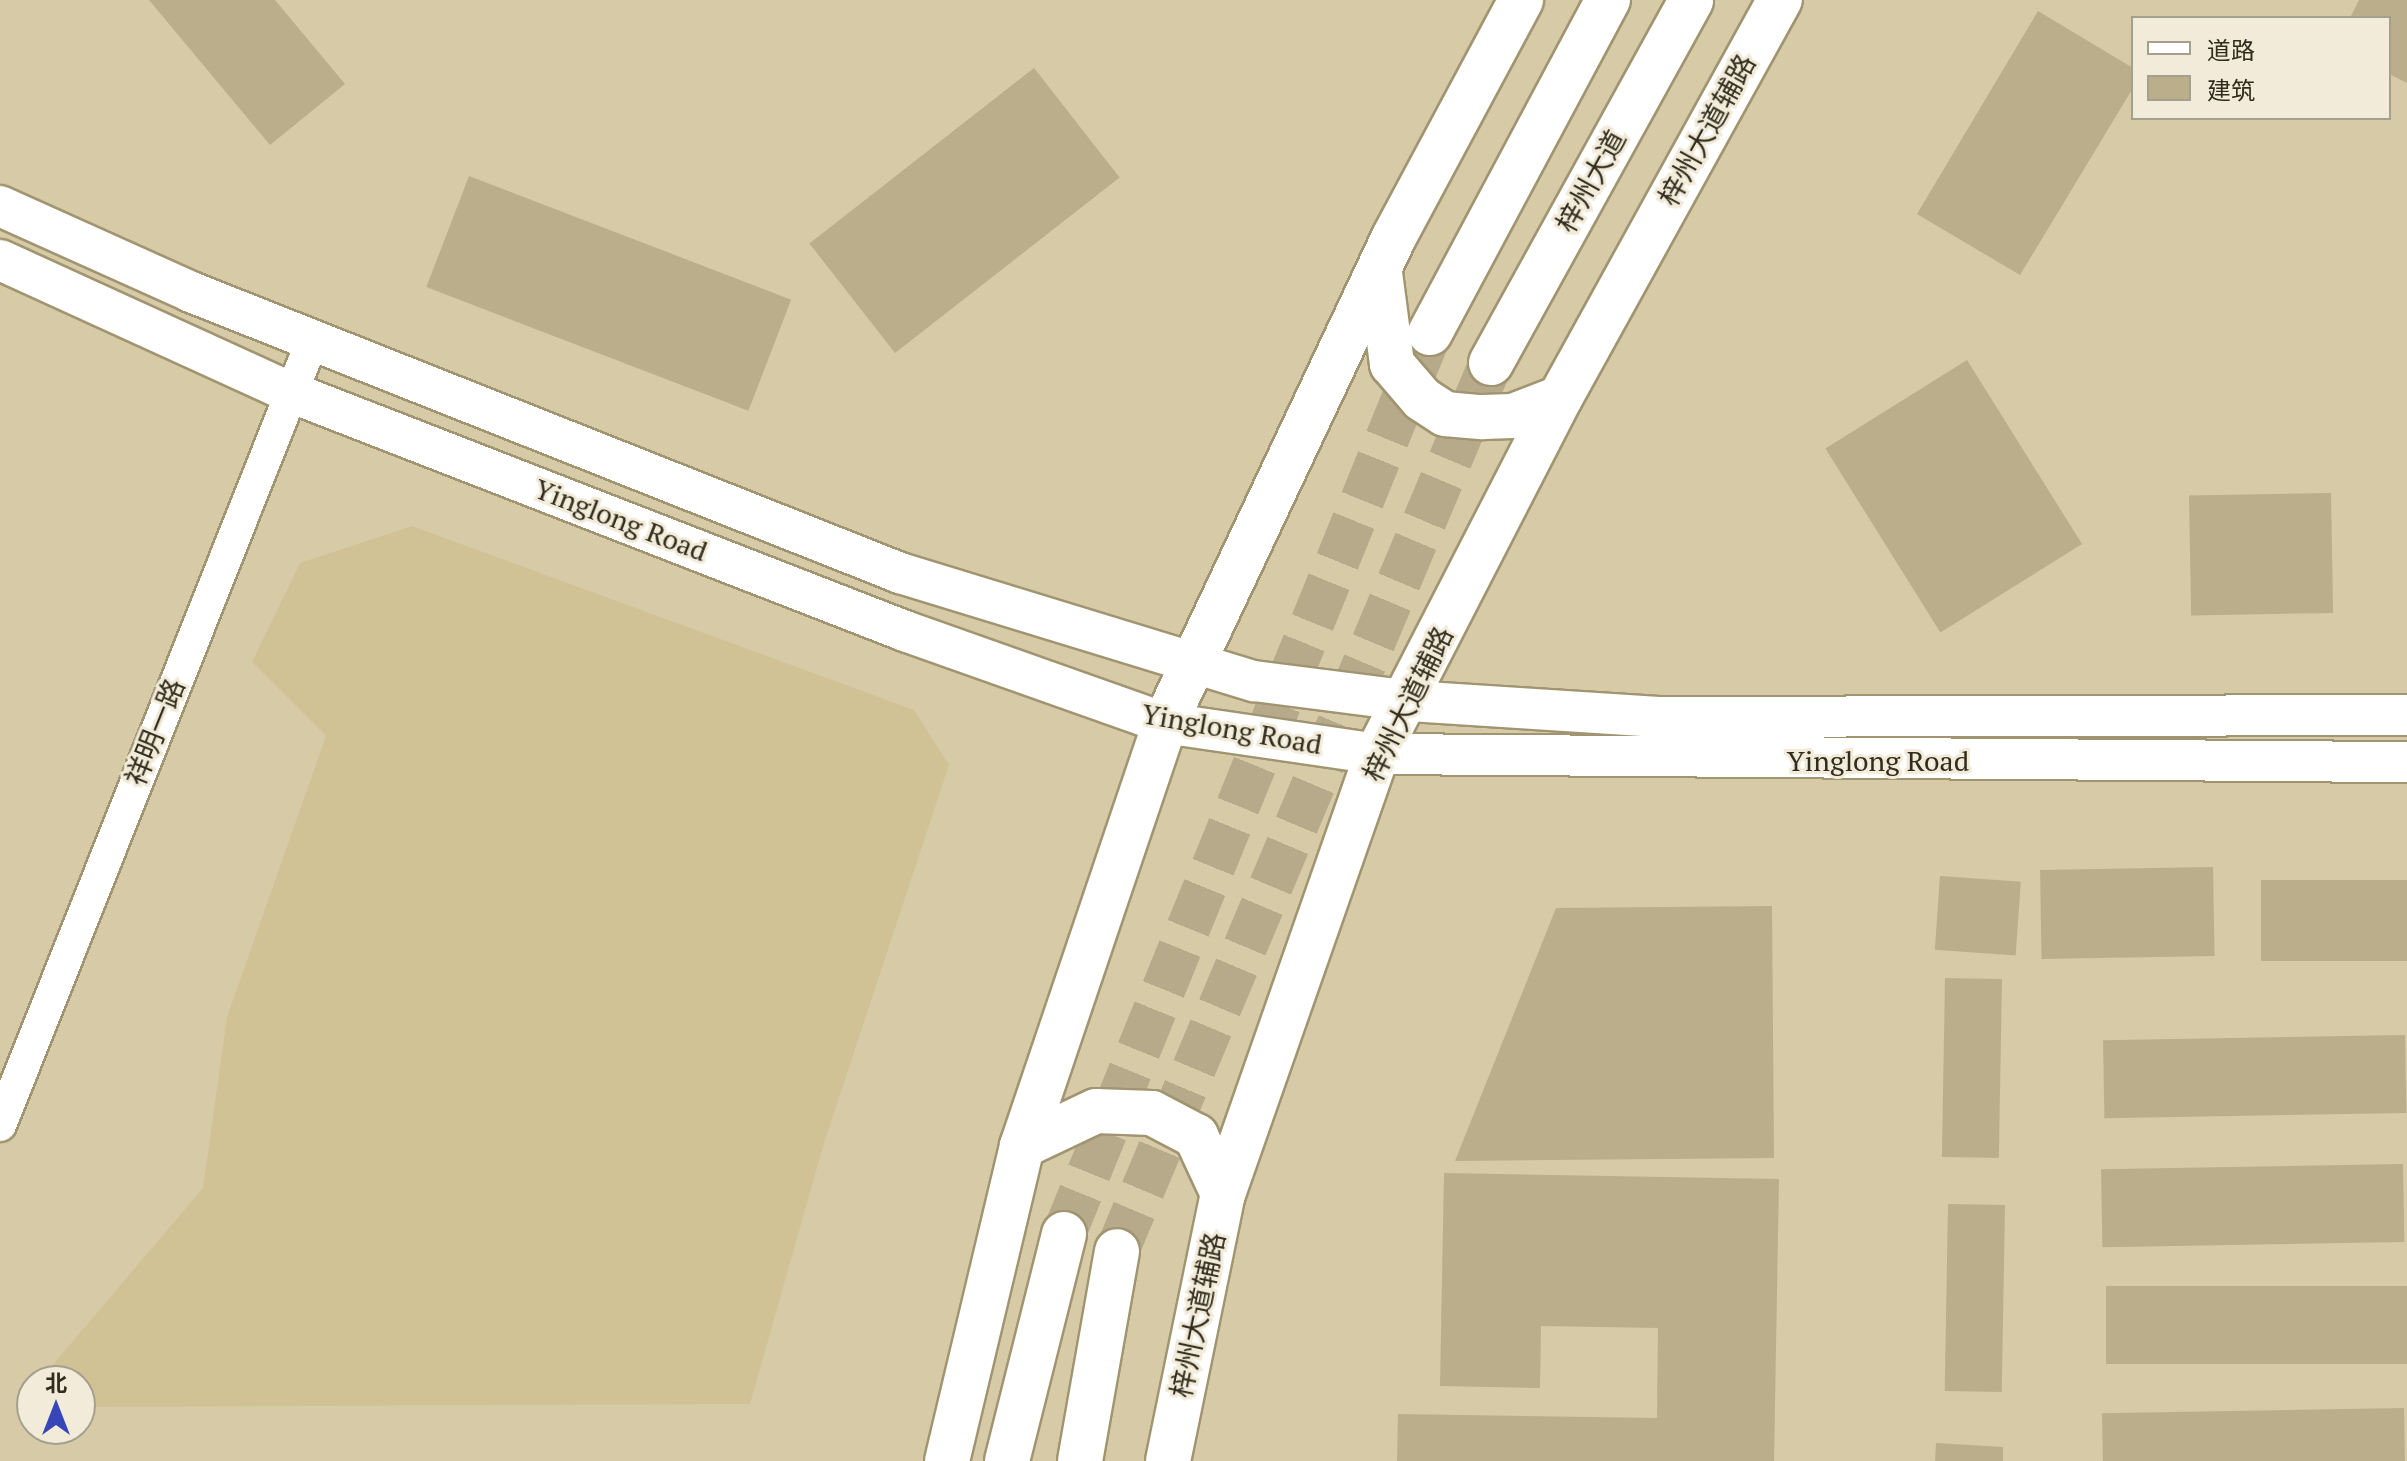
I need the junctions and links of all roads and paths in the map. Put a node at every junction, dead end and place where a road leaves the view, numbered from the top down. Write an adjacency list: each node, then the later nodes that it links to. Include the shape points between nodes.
1 (1521, 0): 7 (main road)
2 (1608, 0): 8 (main road)
3 (1691, 0): 10 (main road, 梓州大道)
4 (1780, 0): 12 (main road, 梓州大道辅路)
5 (0, 206): 9 (street, Yinglong Road)
6 (0, 260): 11 (street, Yinglong Road)
7 (1380, 271): 12 (main road, via 1392,364 1422,399 1445,414 1483,417 1513,416); 13 (main road)
8 (1430, 333)
9 (313, 339): 11 (street, 祥明一路); 13 (street, Yinglong Road, via 900,573)
10 (1491, 363)
11 (290, 392): 16 (street, Yinglong Road, via 905,631); 19 (street, 祥明一路)
12 (1560, 398): 14 (main road, 梓州大道辅路)
13 (1194, 667): 14 (street, Yinglong Road); 16 (main road)
14 (1410, 701): 15 (street, Yinglong Road, via 1658,717); 17 (main road, 梓州大道辅路)
15 (2407, 715)
16 (1165, 723): 17 (street, Yinglong Road); 20 (main road)
17 (1377, 754): 18 (street, Yinglong Road); 21 (main road, 梓州大道辅路)
18 (2407, 762)
19 (0, 1125)
20 (1022, 1146): 21 (main road, via 1096,1111 1152,1113 1196,1136); 24 (main road)
21 (1223, 1194): 27 (main road, 梓州大道辅路)
22 (1064, 1234): 25 (main road)
23 (1117, 1251): 26 (main road)
24 (947, 1461)
25 (1007, 1461)
26 (1080, 1461)
27 (1168, 1461)

